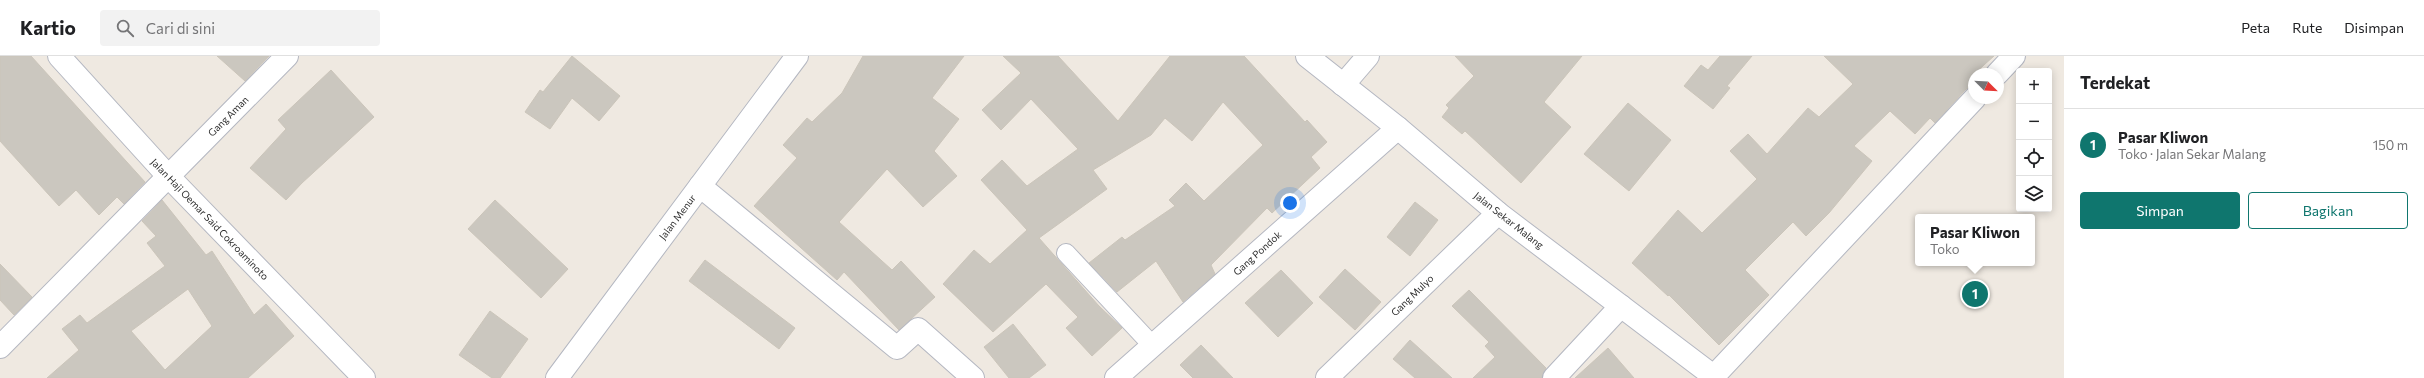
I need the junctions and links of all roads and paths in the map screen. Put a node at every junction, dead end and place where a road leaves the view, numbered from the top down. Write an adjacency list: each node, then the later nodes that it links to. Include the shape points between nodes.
1 (59, 56): 11 (street, Jalan Haji Oemar Said Cokroaminoto)
2 (287, 56): 11 (street, Gang Aman)
3 (797, 56): 12 (street, Jalan Menur)
4 (1307, 56): 8 (street, Jalan Sekar Malang)
5 (1368, 56): 8 (street)
6 (2014, 56): 7 (street)
7 (2003, 68)
8 (1343, 85): 10 (street, Jalan Sekar Malang)
9 (1969, 104): 19 (street)
10 (1398, 128): 13 (street, Jalan Sekar Malang); 16 (street, Gang Pondok)
11 (168, 176): 17 (street, Gang Aman); 18 (street, Jalan Haji Oemar Said Cokroaminoto)
12 (700, 186): 20 (street, Jalan Menur); 21 (street, via 897,348 918,329)
13 (1498, 213): 15 (street, Jalan Sekar Malang); 23 (street, Gang Mulyo)
14 (1066, 253): 16 (lane)
15 (1621, 306): 19 (street, Jalan Sekar Malang); 24 (street)
16 (1152, 345): 22 (street, Gang Pondok)
17 (0, 347)
18 (362, 377)
19 (1715, 377)
20 (557, 378)
21 (974, 378)
22 (1116, 378)
23 (1327, 378)
24 (1554, 378)

